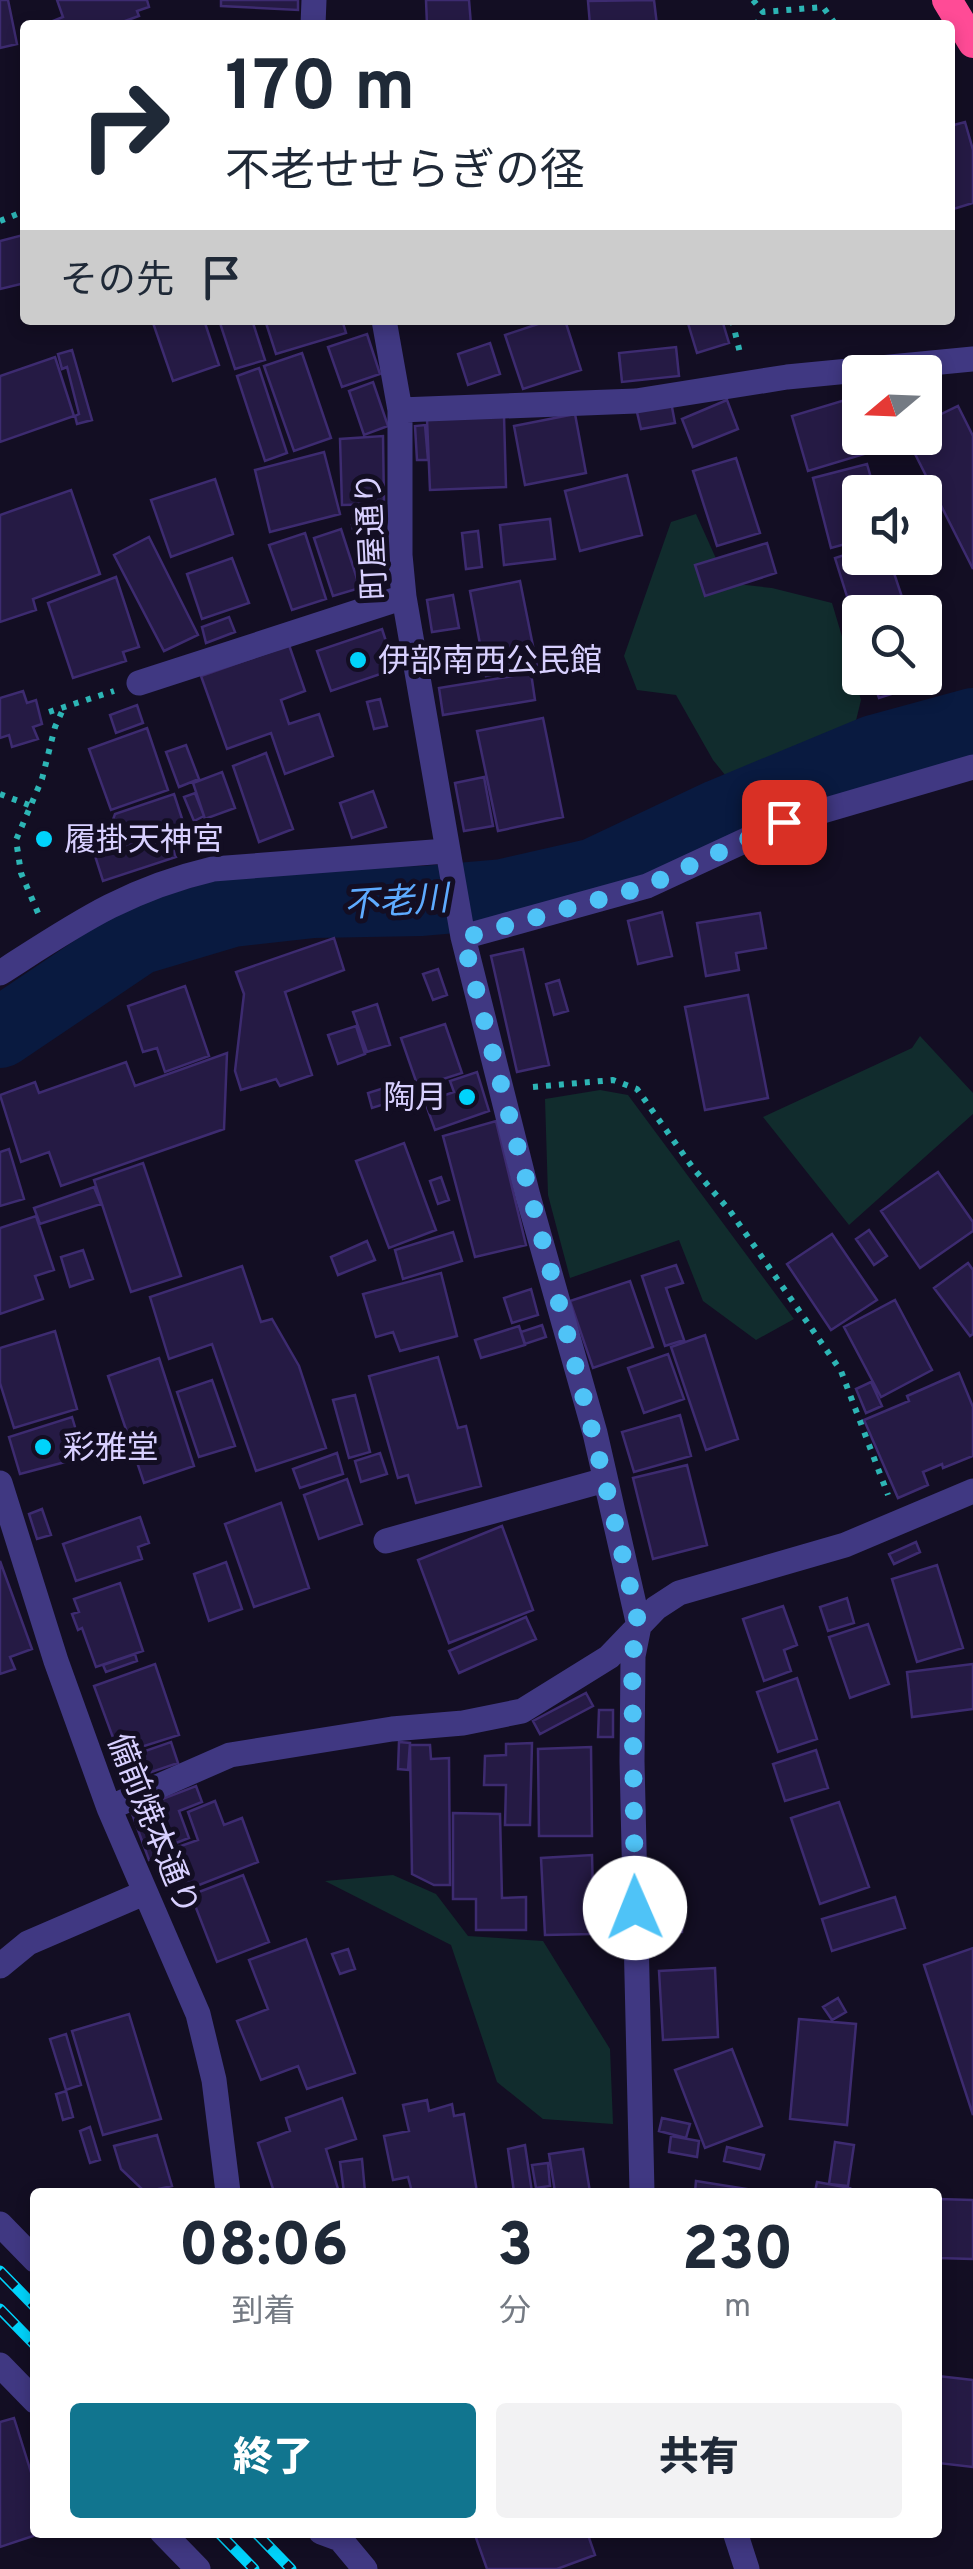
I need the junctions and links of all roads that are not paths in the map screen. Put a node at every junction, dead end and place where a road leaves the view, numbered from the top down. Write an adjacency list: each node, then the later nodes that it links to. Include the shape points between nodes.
1 (947, 0): 2 (highway)
2 (973, 44)
3 (385, 325): 5 (street, 町屋通り)
4 (973, 359): 5 (street, via 787,377 636,401)
5 (400, 410): 6 (street, 町屋通り)
6 (404, 598): 7 (street); 9 (street, 町屋通り)
7 (139, 683)
8 (973, 767): 10 (street, via 784,822 647,886)
9 (447, 860): 10 (street, 町屋通り); 11 (street, via 213,869 138,890)
10 (463, 938): 12 (street, 町屋通り)
11 (0, 974)
12 (605, 1480): 15 (street); 16 (street, 町屋通り)
13 (0, 1483): 17 (street, 備前焼本通り)
14 (973, 1491): 16 (street, via 844,1544 680,1593)
15 (386, 1540)
16 (639, 1626): 17 (street, via 609,1657 522,1712 230,1755); 21 (street, via 632,1656 632,1761)
17 (109, 1808): 18 (street, 備前焼本通り)
18 (144, 1893): 19 (street, via 28,1943); 20 (street, 備前焼本通り, via 208,2045)
19 (0, 1966)
20 (227, 2188)
21 (642, 2188)
22 (0, 2224): 23 (street)
23 (30, 2255)
24 (0, 2365): 25 (street)
25 (30, 2396)
26 (168, 2538): 29 (street)
27 (337, 2538): 30 (street)
28 (737, 2538): 31 (street)
29 (198, 2569)
30 (365, 2569)
31 (747, 2569)

